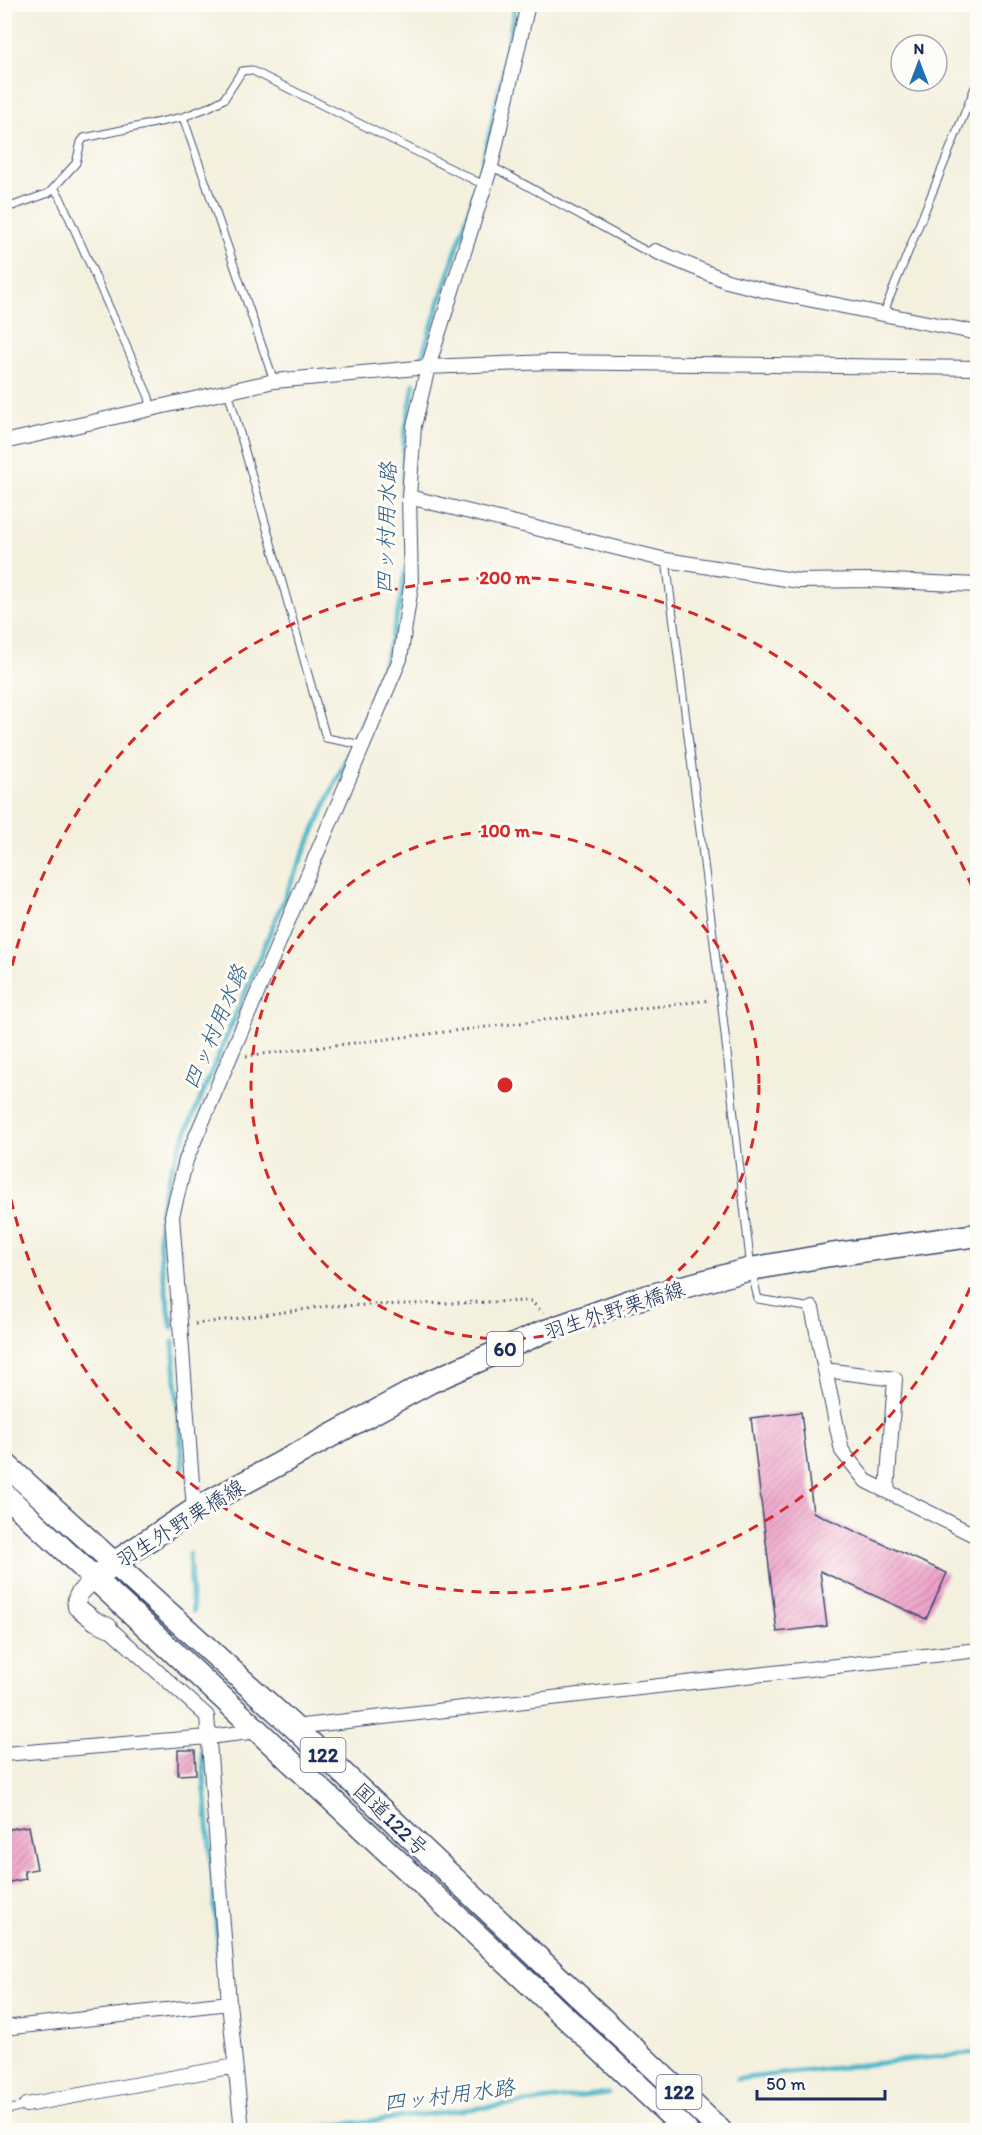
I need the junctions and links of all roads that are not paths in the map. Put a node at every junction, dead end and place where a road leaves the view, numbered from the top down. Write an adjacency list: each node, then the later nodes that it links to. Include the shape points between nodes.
1 (528, 4): 4 (street)
2 (978, 80): 9 (lane)
3 (183, 117): 5 (lane, via 225,99 242,71 251,69); 6 (lane, via 84,138 76,163); 13 (lane)
4 (491, 166): 5 (street); 8 (lane, via 646,251)
5 (484, 185): 11 (street)
6 (54, 188): 7 (lane); 15 (lane)
7 (4, 209)
8 (655, 251): 9 (street, via 727,280)
9 (885, 315): 10 (street)
10 (978, 333)
11 (428, 367): 12 (street, via 550,362); 13 (street); 17 (street, via 414,426)
12 (978, 368)
13 (274, 381): 14 (street)
14 (228, 391): 15 (street); 20 (lane, via 326,738)
15 (151, 409): 16 (street)
16 (4, 442)
17 (410, 497): 18 (street); 20 (street, via 411,586 400,659)
18 (666, 560): 19 (street, via 799,580); 22 (lane)
19 (978, 585)
20 (363, 745): 28 (street, via 186,1160 172,1216)
21 (978, 1235): 22 (main road, 羽生外野栗橋線 / 60)
22 (751, 1269): 23 (lane, via 758,1299); 28 (main road, 羽生外野栗橋線 / 60, via 630,1300 557,1327 430,1382)
23 (812, 1308): 24 (street)
24 (825, 1370): 26 (street, via 842,1451 866,1481); 26 (street, via 895,1379)
25 (4, 1463): 30 (main road, 国道122号 / 122)
26 (887, 1491): 29 (street)
27 (4, 1494): 31 (main road, 国道122号 / 122)
28 (194, 1510): 30 (main road, 羽生外野栗橋線 / 60)
29 (978, 1537)
30 (114, 1563): 31 (main road, 羽生外野栗橋線 / 60); 34 (main road, 国道122号 / 122)
31 (95, 1579): 32 (street, via 75,1602 95,1621); 35 (main road, 国道122号 / 122)
32 (108, 1627): 36 (street, via 207,1716)
33 (978, 1650): 34 (street)
34 (294, 1727): 45 (main road, 国道122号 / 122)
35 (258, 1731): 36 (street); 44 (main road, 国道122号 / 122)
36 (208, 1737): 37 (street); 38 (street)
37 (4, 1754)
38 (229, 2003): 39 (street); 40 (street)
39 (4, 2028)
40 (235, 2066): 41 (street); 43 (street)
41 (27, 2105): 42 (lane)
42 (4, 2111)
43 (242, 2130)
44 (686, 2130)
45 (720, 2130)

